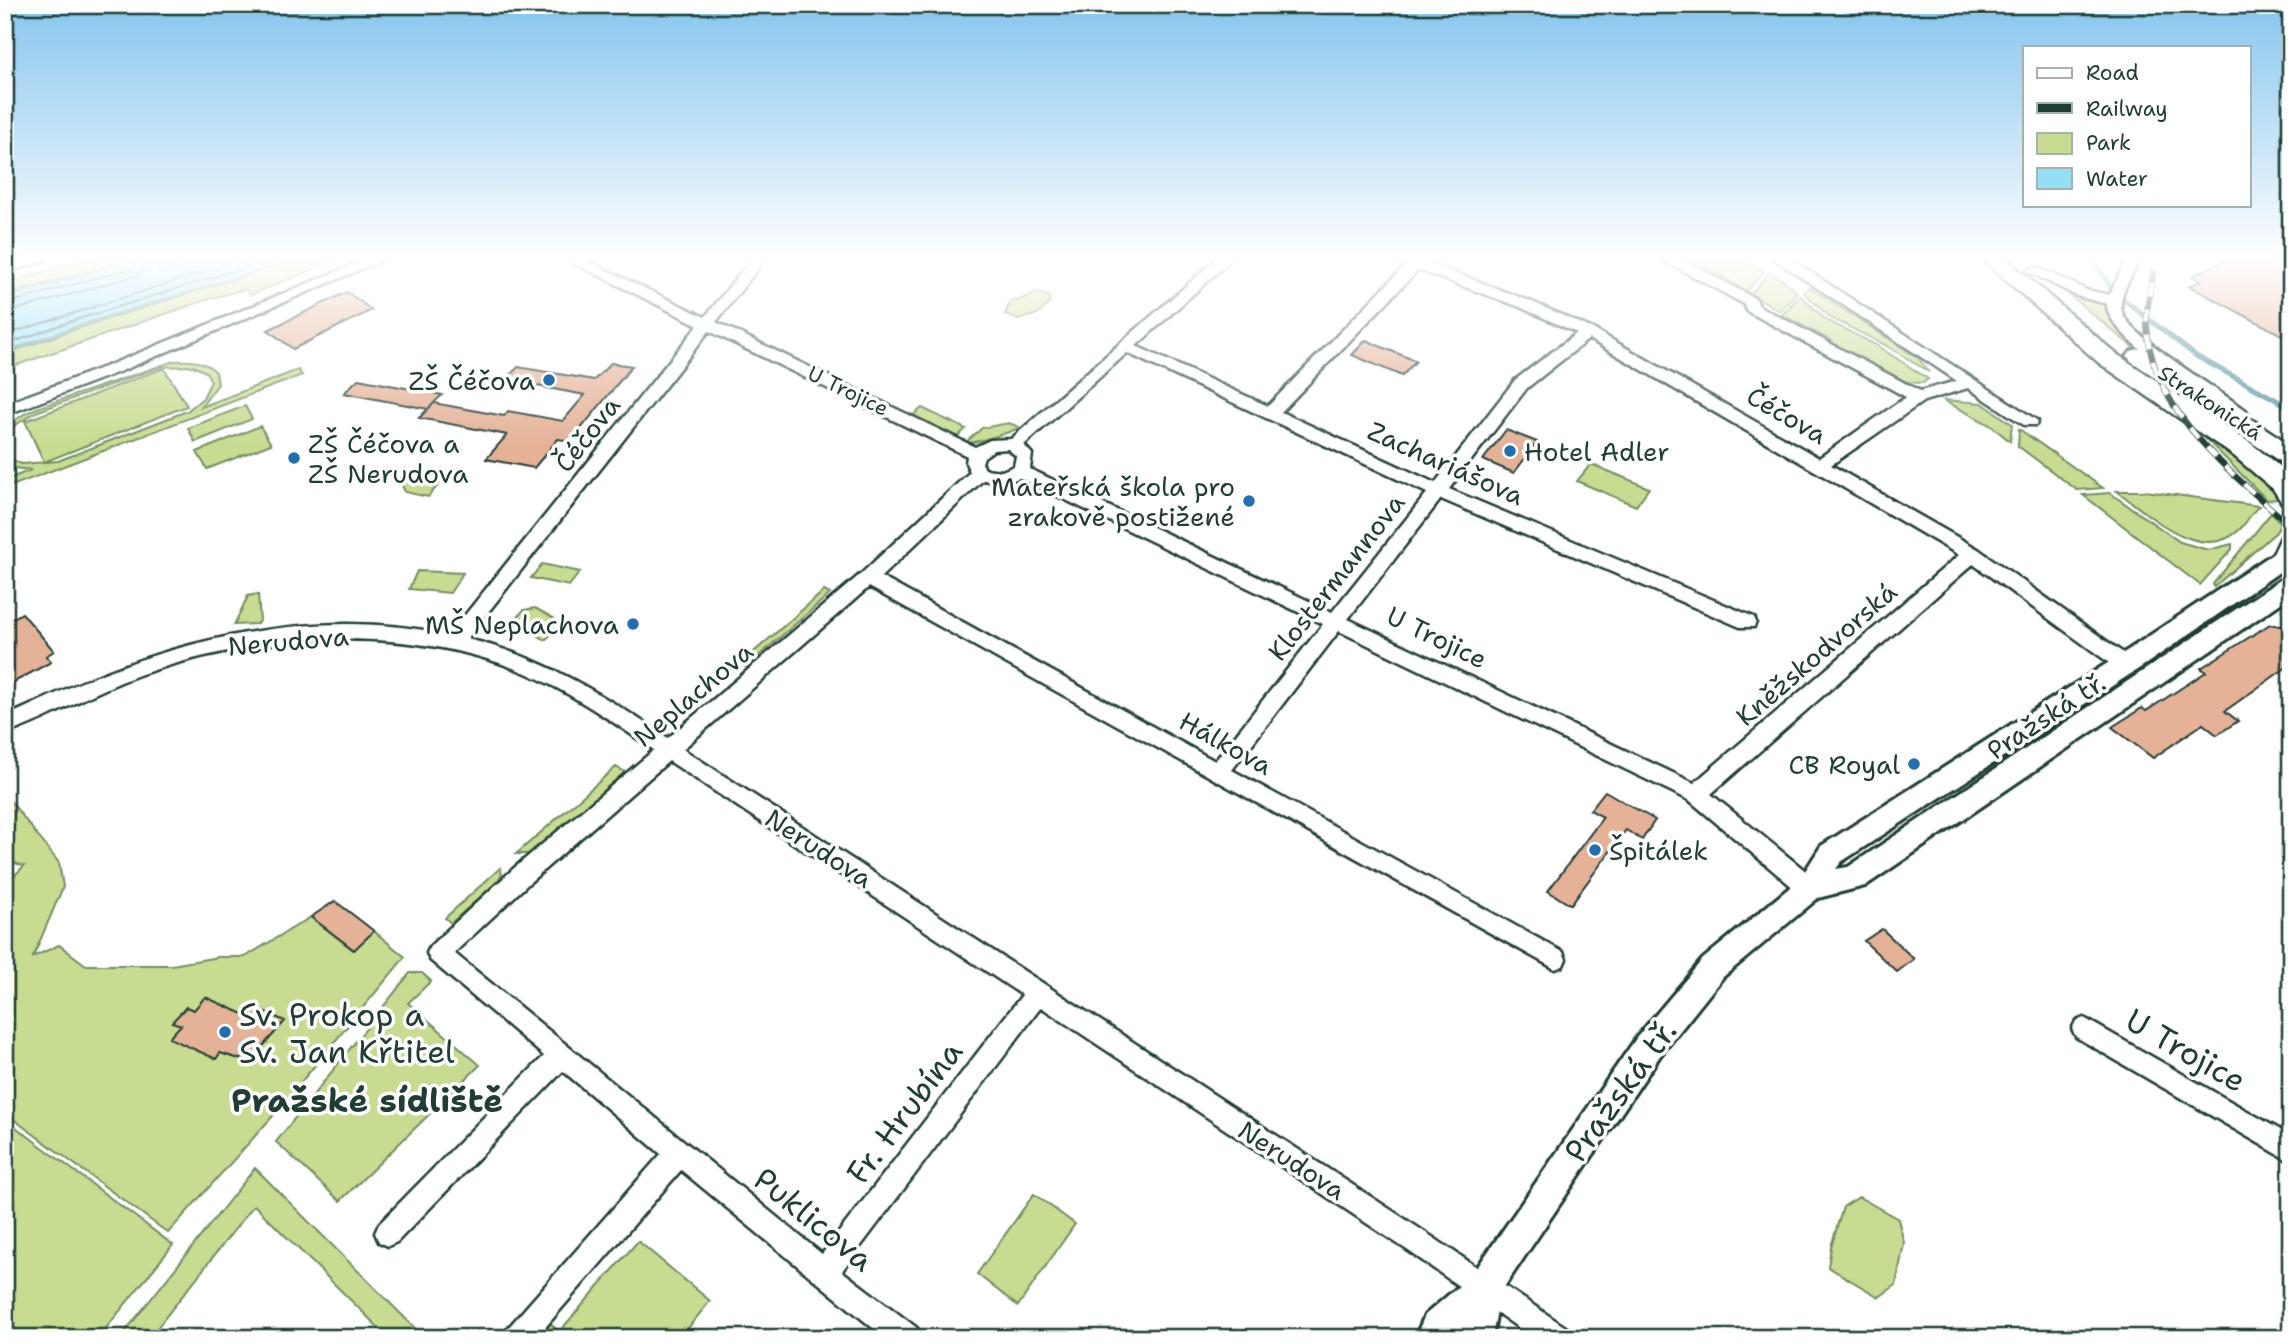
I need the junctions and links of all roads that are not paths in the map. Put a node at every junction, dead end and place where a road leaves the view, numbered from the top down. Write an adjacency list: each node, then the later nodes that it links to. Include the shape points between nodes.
1 (232, 320): 17 (street)
2 (702, 320): 12 (street, U Trojice)
3 (712, 320): 12 (street, Čéčova)
4 (1157, 320): 14 (street)
5 (1361, 320): 18 (street)
6 (1561, 320): 13 (street, Čéčova)
7 (1774, 320): 16 (street)
8 (1875, 320): 15 (street)
9 (2063, 320): 21 (main road, Strakonická, via 2107,358)
10 (2090, 320): 22 (main road, Strakonická)
11 (2117, 320): 22 (street)
12 (709, 323): 23 (street, U Trojice); 35 (street, Čéčova)
13 (1588, 332): 24 (street, Čéčova); 27 (street, Klostermannova, via 1521,384)
14 (1126, 347): 18 (street, Zachariášova); 20 (street)
15 (1970, 382): 16 (street); 19 (street)
16 (1918, 397): 24 (street)
17 (5, 410)
18 (1270, 413): 27 (street, Zachariášova)
19 (2031, 421)
20 (1014, 445): 23 (street, via 990,445); 26 (street, via 1026,460)
21 (2243, 450): 25 (main road); 28 (main road, via 2282,483)
22 (2285, 450)
23 (977, 463): 26 (street, via 1000,478); 31 (street, Neplachova, via 969,486)
24 (1820, 465): 30 (street, Čéčova)
25 (2291, 469)
26 (1020, 471): 33 (street, U Trojice)
27 (1436, 489): 33 (street, Klostermannova); 34 (street, Zachariášova)
28 (2291, 497)
29 (2289, 551): 36 (street, Pražská tř.)
30 (1972, 554): 36 (street, Čéčova); 40 (street, Kněžskodvorská)
31 (868, 578): 38 (street, Neplachova); 39 (street, Hálkova)
32 (2291, 584): 41 (street, Pražská tř., via 1854,877)
33 (1335, 621): 39 (street, Klostermannova); 40 (street, U Trojice)
34 (1747, 622)
35 (454, 643): 37 (street, Nerudova, via 331,633 214,647 132,670); 38 (street, Nerudova, via 532,667)
36 (2126, 665): 41 (street, Pražská tř., via 1831,854)
37 (5, 726)
38 (668, 749): 42 (street, Neplachova); 44 (street, Nerudova)
39 (1219, 771): 43 (street, Hálkova)
40 (1696, 794): 41 (street, U Trojice)
41 (1810, 888): 51 (street, Pražská tř., via 1713,968 1648,1047)
42 (438, 953): 46 (street, Puklicova)
43 (1555, 959)
44 (1038, 992): 50 (street, Fr. Hrubína); 51 (street, Nerudova)
45 (2084, 1029): 47 (street, U Trojice)
46 (561, 1055): 48 (street, Puklicova); 49 (street)
47 (2291, 1150)
48 (679, 1153): 50 (street, Puklicova); 52 (street)
49 (388, 1233)
50 (824, 1273): 53 (street, Puklicova)
51 (1484, 1287): 54 (street, Pražská tř., via 1437,1327); 55 (street, Pražská tř.); 56 (street, Nerudova)
52 (518, 1338)
53 (907, 1338)
54 (1432, 1338)
55 (1475, 1338)
56 (1557, 1338)

